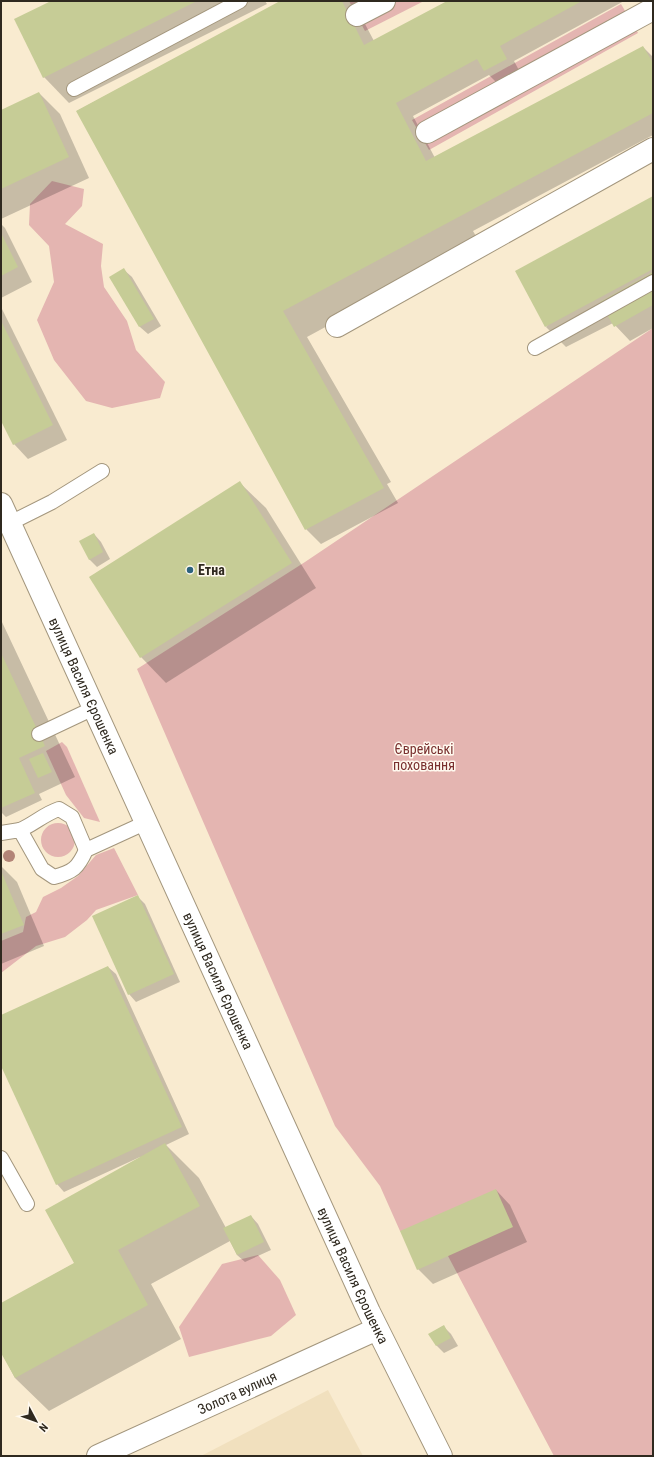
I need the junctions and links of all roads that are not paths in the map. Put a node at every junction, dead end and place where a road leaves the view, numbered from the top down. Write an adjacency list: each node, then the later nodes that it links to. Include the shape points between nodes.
1 (240, 1): 5 (lane)
2 (384, 1): 4 (main road)
3 (653, 9): 6 (main road)
4 (357, 15)
5 (74, 89)
6 (427, 132)
7 (653, 149): 9 (main road)
8 (653, 282): 10 (lane)
9 (337, 326)
10 (534, 348)
11 (102, 471): 12 (lane, via 52,502)
12 (5, 514): 13 (main road, вулиця Василя Єрошенка)
13 (94, 708): 14 (lane); 15 (main road, вулиця Василя Єрошенка)
14 (39, 734)
15 (146, 823): 18 (lane); 21 (main road, вулиця Василя Єрошенка)
16 (20, 830): 17 (lane); 18 (lane, via 34,824 46,813 59,809 72,817); 18 (lane, via 42,869 54,877 68,874 79,865)
17 (1, 834)
18 (86, 850)
19 (1, 1158): 20 (lane)
20 (27, 1204)
21 (377, 1329): 22 (main road, Золота вулиця); 23 (main road, вулиця Василя Єрошенка)
22 (98, 1456)
23 (440, 1456)

